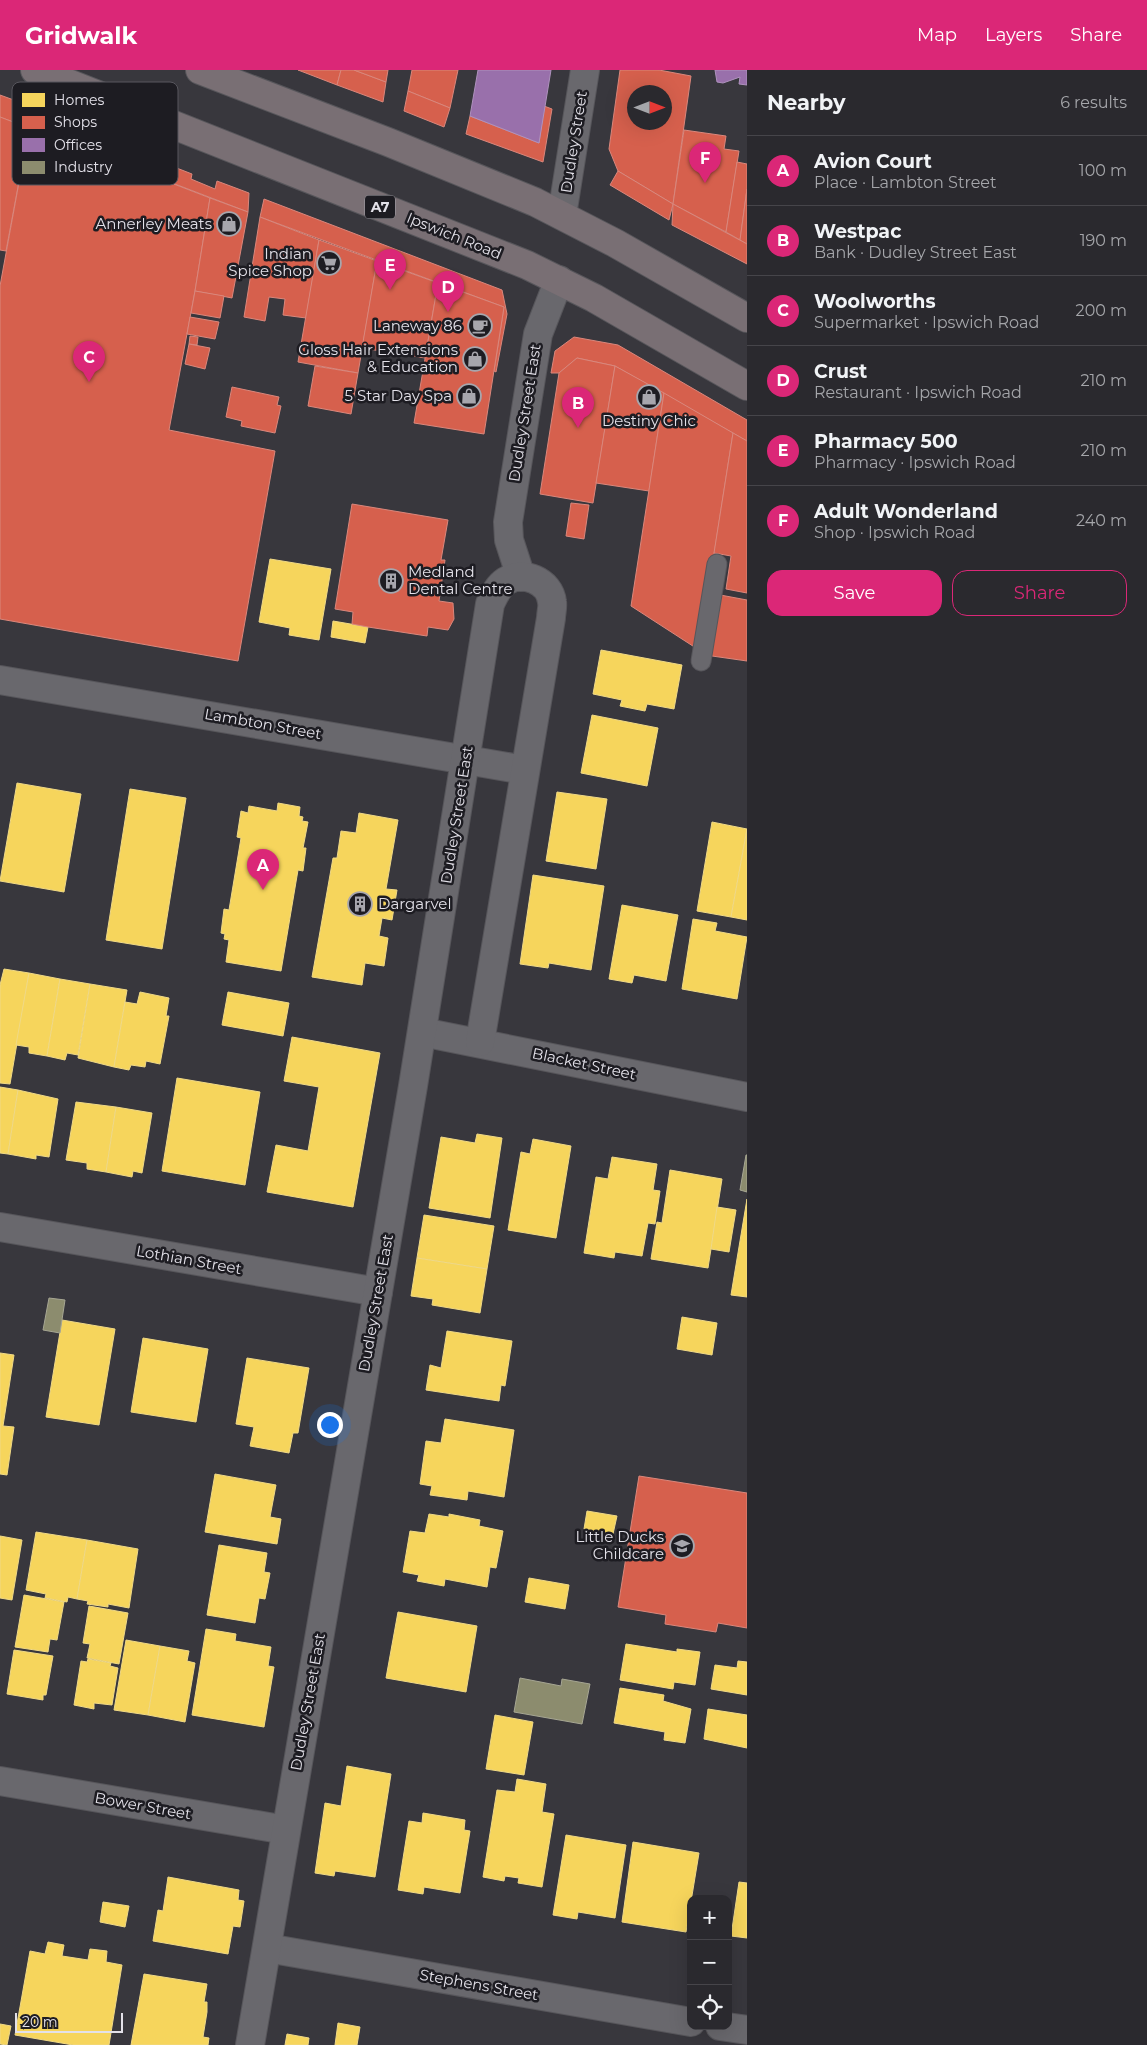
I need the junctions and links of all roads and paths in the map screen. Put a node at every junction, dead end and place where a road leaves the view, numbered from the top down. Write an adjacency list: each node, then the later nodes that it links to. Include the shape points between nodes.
1 (35, 70): 4 (highway, Ipswich Road / A7)
2 (200, 70): 6 (highway, via 388,142)
3 (585, 70): 6 (street, Dudley Street)
4 (65, 82)
5 (178, 127): 7 (highway, Ipswich Road / A7)
6 (562, 215): 8 (highway)
7 (559, 280): 9 (highway, Ipswich Road / A7); 11 (street, Dudley Street East, via 538,334 508,522 509,540)
8 (747, 318)
9 (747, 386)
10 (717, 564): 12 (lane)
11 (521, 577): 14 (street, Dudley Street East, via 504,583 490,604); 15 (street, via 540,582 546,587 552,602)
12 (701, 662)
13 (0, 680): 14 (street, Lambton Street)
14 (466, 760): 15 (street, Lambton Street); 16 (street, Dudley Street East)
15 (525, 770): 17 (street)
16 (422, 1032): 17 (street, Blacket Street); 20 (street, Dudley Street East)
17 (480, 1042): 18 (street, Blacket Street)
18 (747, 1097)
19 (0, 1227): 20 (street, Lothian Street)
20 (378, 1292): 22 (street, Dudley Street East)
21 (0, 1781): 22 (street, Bower Street)
22 (286, 1830): 23 (street, Dudley Street East)
23 (267, 1948): 24 (street, Stephens Street); 27 (street, Dudley Street East)
24 (687, 2021)
25 (732, 2028): 26 (street)
26 (747, 2030)
27 (250, 2045)

